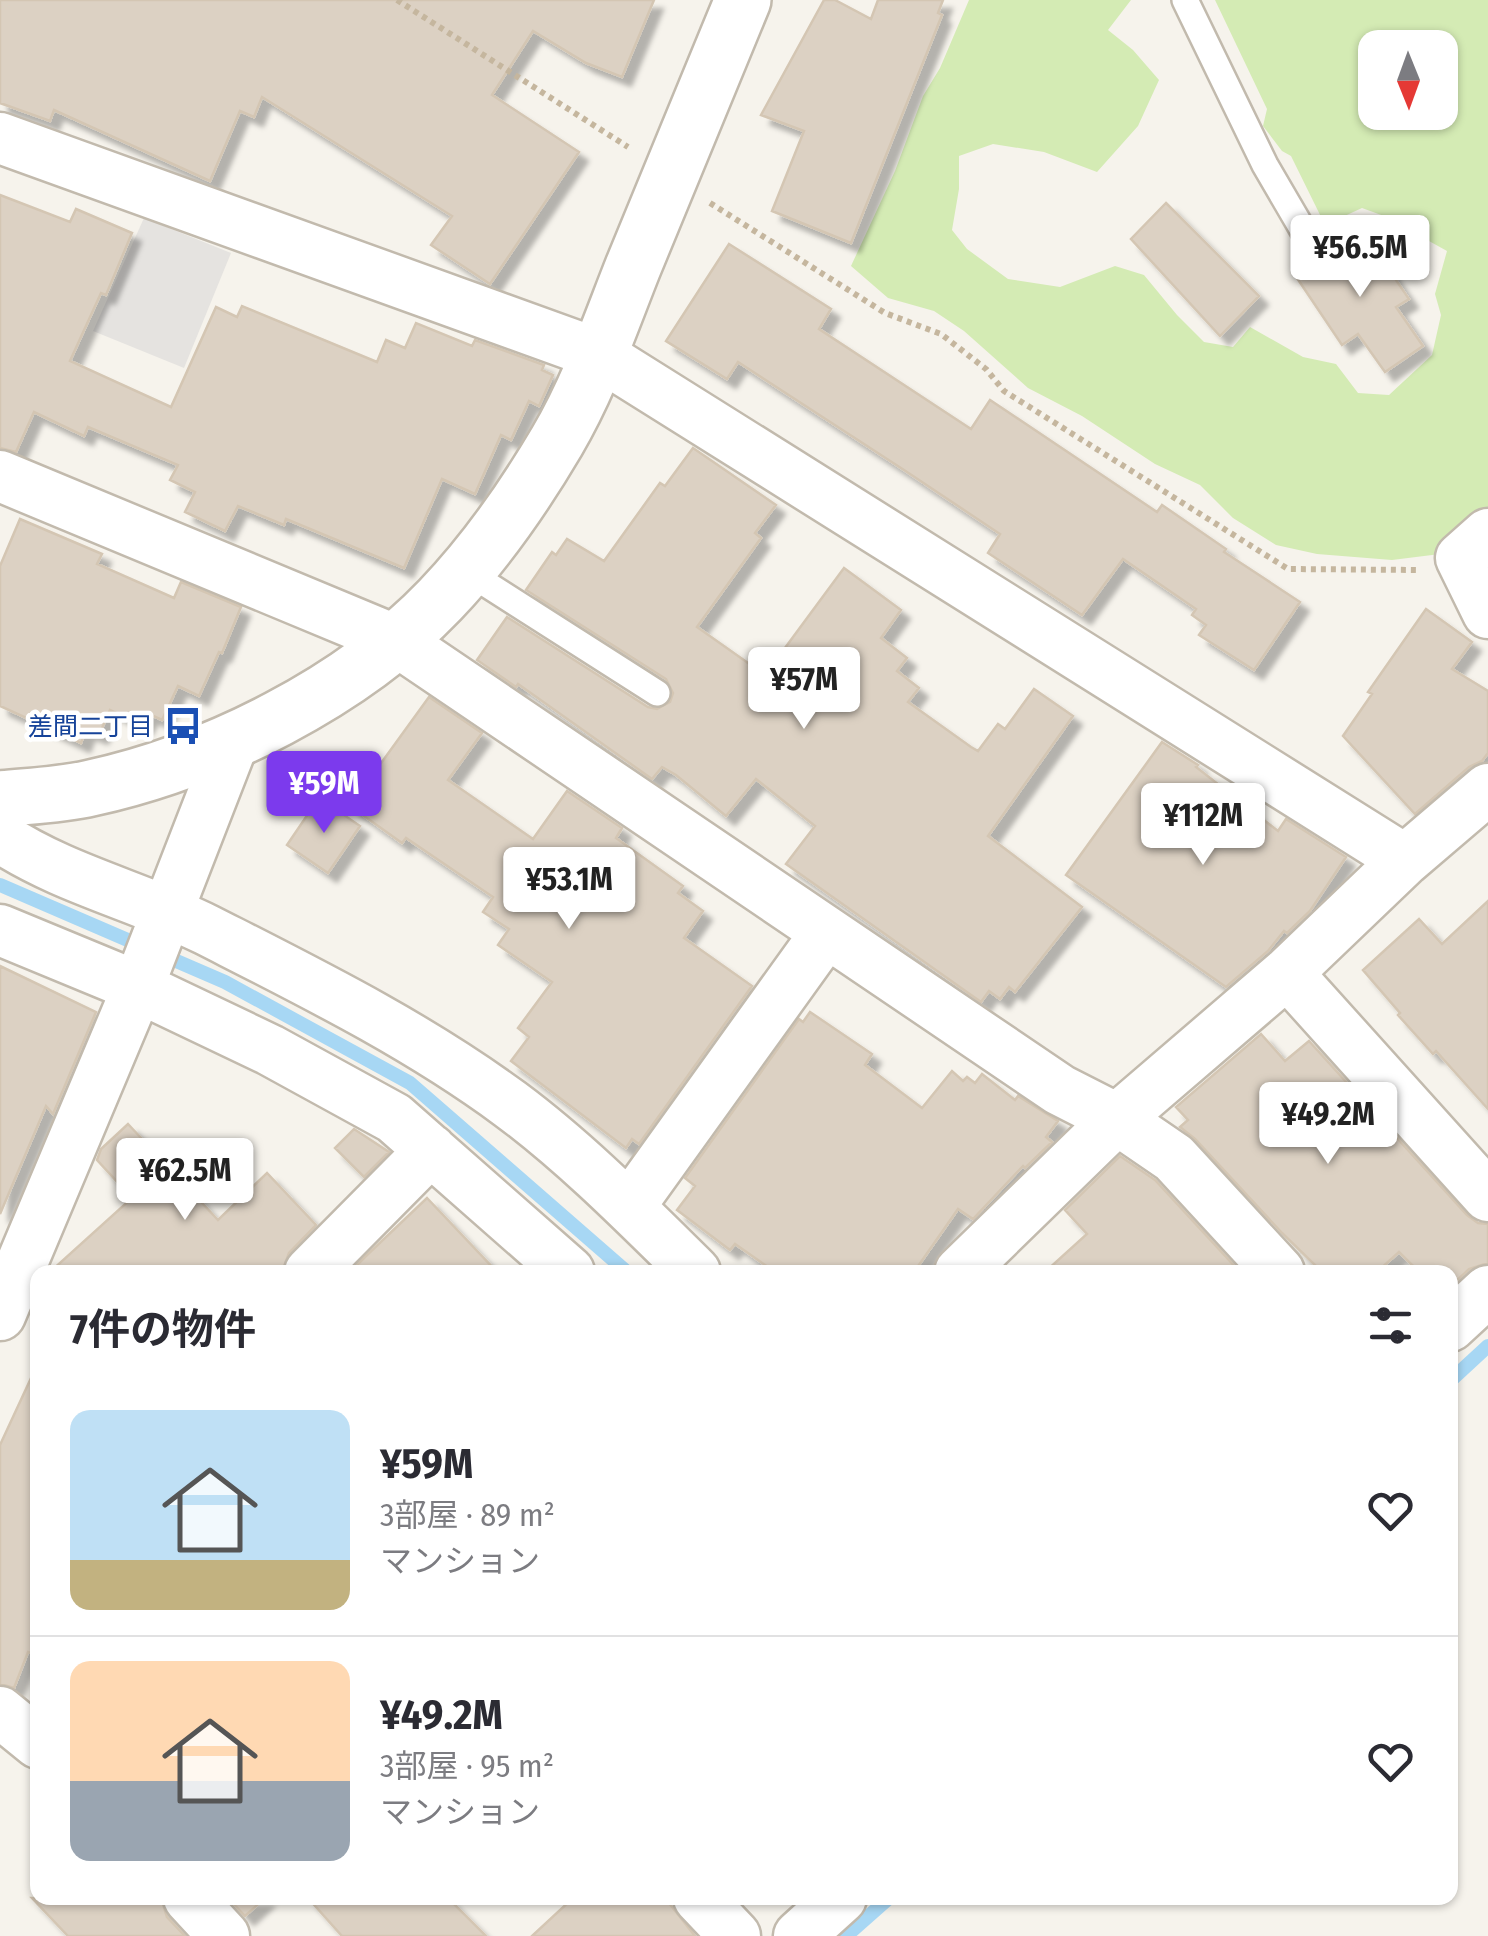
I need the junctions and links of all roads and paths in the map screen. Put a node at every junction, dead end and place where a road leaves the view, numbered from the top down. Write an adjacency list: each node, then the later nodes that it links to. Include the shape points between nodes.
1 (397, 0): 5 (path)
2 (743, 0): 8 (street)
3 (1186, 0): 7 (lane)
4 (0, 138): 8 (street)
5 (638, 154)
6 (705, 200): 12 (path, via 885,313 941,334 1004,391 1288,569)
7 (1307, 237)
8 (598, 354): 11 (street, via 559,438); 20 (street)
9 (0, 476): 14 (street)
10 (1488, 534): 13 (street, via 1461,558)
11 (466, 570): 14 (street); 15 (lane)
12 (1427, 570)
13 (1488, 613)
14 (397, 640): 16 (street, via 325,691); 23 (street)
15 (658, 693)
16 (234, 740): 18 (street, via 160,771 86,790); 21 (street)
17 (1488, 788): 20 (street)
18 (0, 799)
19 (0, 837): 21 (street, via 32,858)
20 (1405, 860): 24 (street)
21 (169, 911): 25 (street); 29 (street, via 377,1017 511,1105)
22 (0, 930): 25 (street)
23 (826, 933): 26 (street, via 1060,1090); 29 (street)
24 (1287, 972): 26 (street); 28 (street)
25 (138, 987): 27 (street, via 394,1118); 36 (street)
26 (1117, 1119): 33 (street); 34 (street, via 1174,1158)
27 (431, 1150): 30 (street); 31 (street)
28 (1488, 1196)
29 (629, 1208): 32 (street)
30 (317, 1265)
31 (561, 1265)
32 (688, 1265)
33 (967, 1265)
34 (1272, 1265)
35 (1488, 1291): 37 (street)
36 (12, 1302)
37 (1458, 1319)
38 (0, 1712): 39 (street)
39 (30, 1736)
40 (706, 1905): 42 (street)
41 (833, 1905): 43 (street)
42 (735, 1936)
43 (799, 1936)

